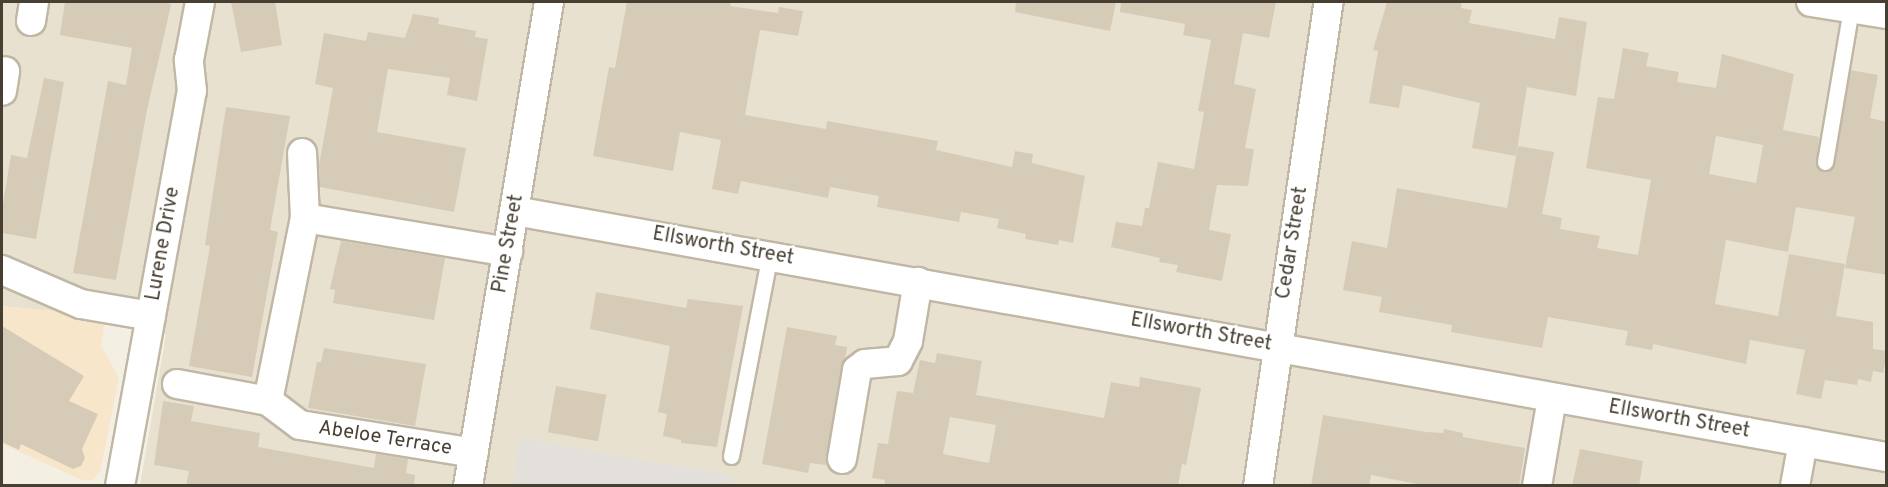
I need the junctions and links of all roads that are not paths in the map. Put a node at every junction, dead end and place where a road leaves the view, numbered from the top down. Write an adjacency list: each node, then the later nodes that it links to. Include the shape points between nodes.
1 (200, 2): 15 (street, Lurene Drive, via 189,60 192,91)
2 (549, 2): 9 (street, Pine Street)
3 (1329, 2): 16 (street, Cedar Street)
4 (1811, 2): 5 (street)
5 (1851, 8): 6 (street); 8 (lane)
6 (1887, 14)
7 (302, 153): 10 (street)
8 (1825, 162)
9 (515, 211): 11 (street, Pine Street); 12 (street, Ellsworth Street)
10 (305, 218): 11 (street); 19 (street)
11 (508, 252): 21 (street, Pine Street)
12 (770, 254): 14 (street, Ellsworth Street); 22 (lane)
13 (2, 270): 15 (street, via 81,304)
14 (918, 282): 16 (street, Ellsworth Street); 24 (street, via 908,341 898,361 865,364 857,370)
15 (151, 316): 25 (street, Lurene Drive)
16 (1277, 347): 18 (street, Ellsworth Street); 27 (street, Cedar Street)
17 (177, 384): 19 (street, Abeloe Terrace)
18 (1552, 398): 20 (street, Ellsworth Street); 28 (street)
19 (268, 401): 21 (street, Abeloe Terrace, via 300,425)
20 (1803, 442): 23 (street, Ellsworth Street); 29 (street)
21 (474, 453): 26 (street, Pine Street)
22 (731, 456)
23 (1887, 457)
24 (842, 459)
25 (120, 486)
26 (468, 486)
27 (1258, 486)
28 (1537, 486)
29 (1795, 486)

